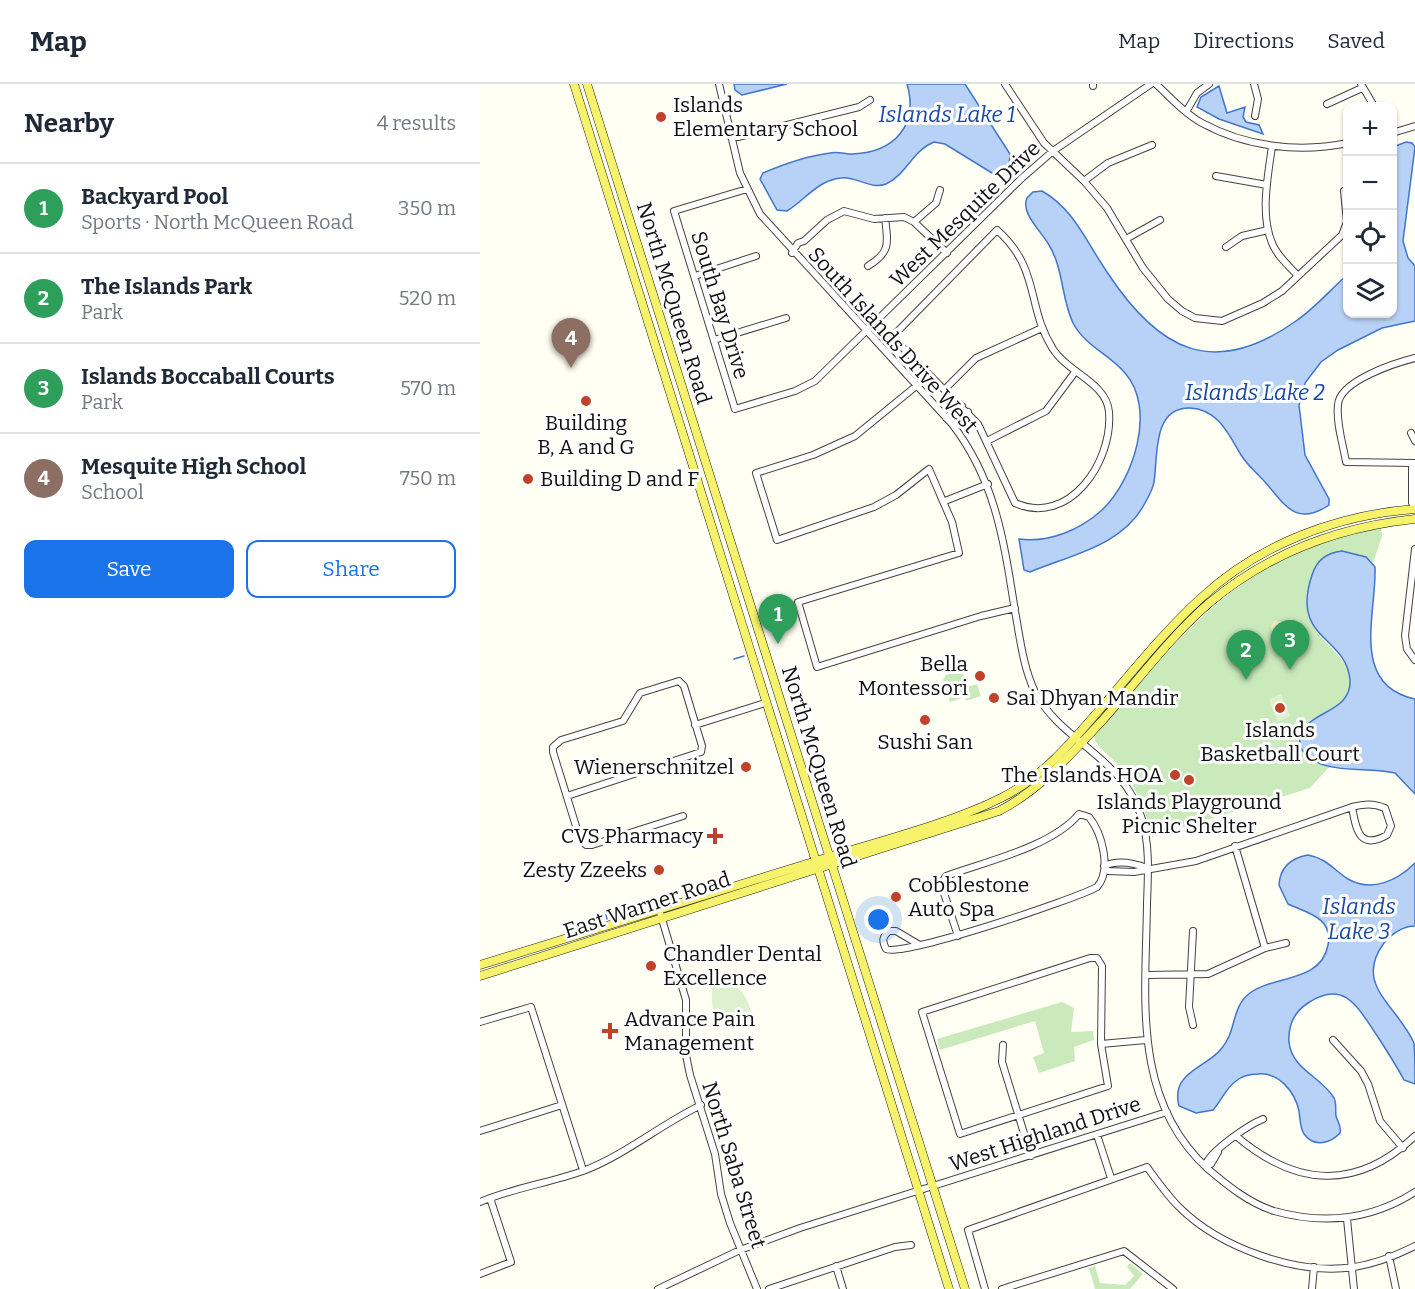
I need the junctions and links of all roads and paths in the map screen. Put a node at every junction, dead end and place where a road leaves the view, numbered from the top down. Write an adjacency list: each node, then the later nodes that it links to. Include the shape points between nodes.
1 (574, 84): 65 (main road, North McQueen Road)
2 (587, 84): 64 (main road, North McQueen Road)
3 (719, 84): 17 (street, South Islands Drive West)
4 (1005, 84): 21 (street)
5 (1151, 84): 21 (street, West Mesquite Drive)
6 (1156, 84): 13 (street)
7 (1209, 84): 13 (street, via 1197,93)
8 (1254, 84): 14 (street)
9 (1361, 86): 11 (street); 12 (street)
10 (870, 100): 17 (street, via 860,107)
11 (1371, 102)
12 (1327, 104)
13 (1186, 112): 20 (street, via 1225,133)
14 (1255, 116)
15 (1415, 126): 16 (street)
16 (1397, 131)
17 (731, 137): 25 (street, South Islands Drive West)
18 (1343, 144): 20 (street)
19 (1152, 145): 23 (street, via 1108,164)
20 (1272, 146): 24 (street)
21 (1053, 151): 23 (street); 35 (street, West Mesquite Drive, via 1012,186)
22 (1216, 176): 24 (street)
23 (1084, 181): 32 (street)
24 (1267, 185): 31 (street)
25 (747, 189): 34 (street, South Islands Drive West, via 764,220); 38 (street, South Bay Drive, via 674,211)
26 (940, 190): 30 (street, via 936,202)
27 (1346, 210): 39 (street, via 1342,235)
28 (885, 218): 30 (street, via 904,217); 34 (street, via 844,211 827,220 795,246); 37 (street, via 886,249)
29 (1160, 220): 32 (street)
30 (914, 222): 35 (street)
31 (1268, 230): 33 (street, via 1242,236); 39 (street, via 1278,255)
32 (1126, 239): 39 (street, via 1168,299 1182,311 1208,321 1222,321 1263,303)
33 (1226, 246)
34 (792, 253): 42 (street, South Islands Drive West)
35 (947, 253): 42 (street, West Mesquite Drive)
36 (756, 256): 38 (street)
37 (867, 266)
38 (695, 276): 43 (street, South Bay Drive)
39 (1298, 276)
40 (786, 318): 43 (street)
41 (1042, 328): 45 (street, via 1053,349); 47 (street, via 976,358); 47 (street, via 1030,278 1008,240 997,230 894,335)
42 (866, 333): 46 (street, South Islands Drive West); 49 (street, West Mesquite Drive, via 815,381)
43 (714, 340): 49 (street, South Bay Drive)
44 (1415, 358): 56 (street, via 1362,379 1341,395 1338,405 1346,462)
45 (1075, 372): 54 (street, via 1046,411); 54 (street, via 1099,391 1109,412 1098,469 1070,498 1038,510 1015,503)
46 (915, 387): 51 (street, South Islands Drive West); 58 (street, via 855,436 813,455 756,473 777,540 874,507 929,469)
47 (945, 389): 48 (street)
48 (962, 406): 50 (street); 51 (street)
49 (735, 409)
50 (968, 412): 52 (street); 54 (street)
51 (946, 418): 52 (street, South Islands Drive West)
52 (952, 424): 57 (street, South Islands Drive West)
53 (1411, 433): 55 (street)
54 (987, 441)
55 (1415, 441)
56 (1415, 464): 59 (street)
57 (988, 484): 58 (street); 62 (street, South Islands Drive West)
58 (945, 501): 62 (street, via 959,553 798,602 817,667)
59 (1415, 508): 67 (main road, via 1333,524 1250,561 1197,602)
60 (1415, 519): 67 (main road, via 1362,526 1322,537 1245,576 1196,616)
61 (1415, 549): 63 (street, via 1405,636 1407,650)
62 (1015, 608): 67 (street, South Islands Drive West, via 1022,653 1036,692 1045,707)
63 (1415, 660)
64 (779, 699): 65 (main road); 68 (main road, North McQueen Road)
65 (765, 703): 66 (street); 69 (main road, North McQueen Road)
66 (695, 725): 70 (street, via 702,752); 70 (street, via 684,686 675,682 640,693 623,721 561,740 553,747)
67 (1078, 740): 72 (main road, East Warner Road, via 1030,780); 74 (main road, East Warner Road, via 1036,788 1002,810); 79 (street, South Islands Drive West, via 1113,769 1134,800 1146,837)
68 (803, 774): 69 (main road); 76 (main road, North McQueen Road)
69 (787, 775): 76 (main road, North McQueen Road)
70 (567, 796): 73 (street, via 580,839 586,845 635,835)
71 (1352, 807): 71 (street, via 1356,831 1362,837 1371,840 1387,834 1391,826 1385,808 1375,804); 75 (street)
72 (974, 810): 74 (main road); 76 (main road, East Warner Road)
73 (683, 816)
74 (977, 820): 78 (main road, East Warner Road)
75 (1235, 846): 79 (street, via 1182,864); 86 (street)
76 (822, 859): 78 (main road, North McQueen Road); 78 (main road, North McQueen Road); 80 (main road, East Warner Road)
77 (1104, 866): 79 (street, via 1135,864); 83 (street, via 1100,883 1090,891); 83 (street, via 1097,830 1085,814 1078,814 1023,850 946,876 942,888)
78 (825, 868): 81 (main road, East Warner Road); 95 (main road, North McQueen Road); 96 (main road, North McQueen Road)
79 (1148, 868): 90 (street, South Islands Drive West)
80 (659, 909): 81 (street, North Saba Street); 87 (main road, East Warner Road)
81 (663, 919): 92 (main road, East Warner Road); 102 (street, North Saba Street, via 686,1000 686,1055)
82 (1193, 931): 91 (street)
83 (958, 936): 85 (street)
84 (1286, 943): 86 (street)
85 (918, 944): 85 (street, via 896,931 884,935 883,942 890,951)
86 (1265, 948): 91 (street, via 1221,970)
87 (504, 958): 88 (main road, East Warner Road); 89 (main road, via 497,966)
88 (480, 966)
89 (480, 972)
90 (1147, 975): 91 (street); 97 (street, South Islands Drive West)
91 (1190, 975): 94 (street)
92 (480, 976)
93 (480, 1022): 101 (street, via 531,1007)
94 (1193, 1025)
95 (882, 1026): 96 (main road); 115 (main road, North McQueen Road)
96 (868, 1031): 116 (main road, North McQueen Road)
97 (1146, 1040): 99 (street); 103 (street, South Islands Drive West)
98 (1333, 1040): 110 (street, via 1361,1071 1380,1121)
99 (1101, 1044): 104 (street, via 1108,1086); 104 (street, via 1103,977 1097,958 922,1012 960,1134)
100 (1003, 1045): 104 (street, via 1002,1062)
101 (562, 1105): 106 (street); 113 (street)
102 (701, 1105): 113 (street); 123 (street, North Saba Street, via 723,1201)
103 (1167, 1112): 107 (street, West Highland Drive); 112 (street, South Islands Drive West, via 1183,1140)
104 (1019, 1115): 111 (street)
105 (1263, 1119): 108 (street)
106 (480, 1131)
107 (1097, 1135): 111 (street, West Highland Drive); 114 (street)
108 (1236, 1136): 110 (street, via 1276,1165 1315,1176 1342,1175 1366,1168); 112 (street)
109 (1415, 1136): 110 (street)
110 (1403, 1148)
111 (1031, 1156): 115 (street, West Highland Drive)
112 (1205, 1166): 120 (street, South Islands Drive West, via 1234,1190 1267,1208 1318,1219)
113 (583, 1170): 118 (street)
114 (1111, 1178): 126 (street, via 1148,1167 1179,1207 1202,1226 1247,1251); 135 (street, via 968,1230)
115 (933, 1187): 116 (street, West Highland Drive); 134 (main road, North McQueen Road)
116 (918, 1191): 123 (street, West Highland Drive); 133 (main road, North McQueen Road)
117 (1415, 1192): 120 (street, South Islands Drive West, via 1395,1205)
118 (489, 1198): 119 (street); 128 (street, via 510,1262)
119 (480, 1202)
120 (1347, 1219): 127 (street)
121 (911, 1245): 125 (street)
122 (1415, 1246): 124 (street)
123 (740, 1250): 129 (street, West Highland Drive); 130 (street, North Saba Street)
124 (1389, 1257): 127 (street); 140 (street)
125 (836, 1266): 131 (street); 132 (street)
126 (1314, 1267): 127 (street); 138 (street)
127 (1353, 1267): 139 (street)
128 (480, 1274)
129 (658, 1289)
130 (757, 1289)
131 (769, 1289)
132 (843, 1289)
133 (949, 1289)
134 (965, 1289)
135 (985, 1289)
136 (1002, 1289): 137 (street, via 1124,1251)
137 (1173, 1289)
138 (1312, 1289)
139 (1354, 1289)
140 (1396, 1289)

